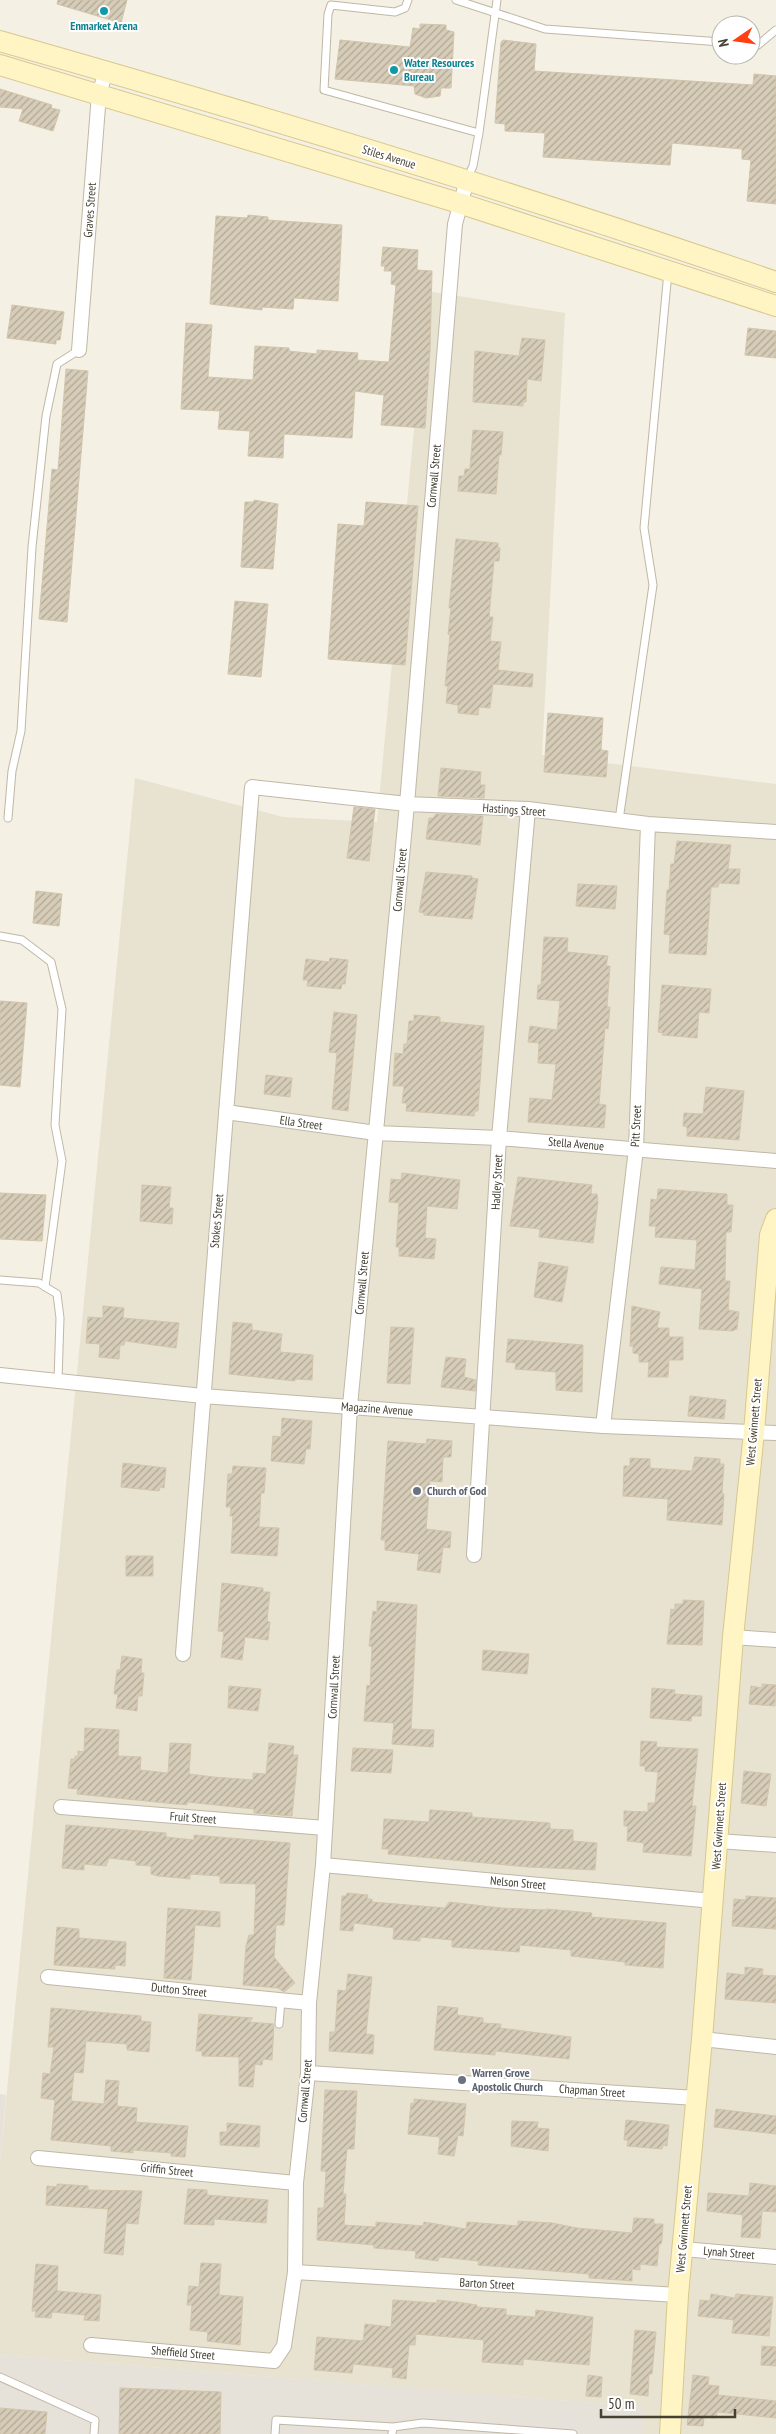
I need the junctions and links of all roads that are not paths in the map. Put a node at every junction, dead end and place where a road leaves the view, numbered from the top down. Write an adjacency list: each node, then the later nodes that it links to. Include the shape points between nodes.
1 (408, 0): 12 (lane, via 405,8 395,12 331,5 324,90)
2 (456, 0): 4 (lane)
3 (497, 0): 4 (lane)
4 (494, 14): 7 (lane, via 545,29); 12 (lane)
5 (776, 30): 8 (lane)
6 (0, 41): 10 (street, Stiles Avenue)
7 (711, 41)
8 (761, 42)
9 (0, 65): 11 (street, Stiles Avenue)
10 (106, 71): 11 (street, Graves Street); 13 (street, Stiles Avenue)
11 (99, 94): 14 (street, Stiles Avenue); 18 (street, Graves Street)
12 (479, 133): 13 (lane, via 474,166)
13 (467, 180): 14 (street, Cornwall Street); 16 (street, Stiles Avenue)
14 (459, 203): 15 (street, Stiles Avenue); 20 (street, Cornwall Street)
15 (668, 271): 17 (street, Stiles Avenue); 23 (lane, via 644,528 653,585)
16 (776, 282)
17 (776, 306)
18 (79, 350): 22 (lane, via 57,364 46,416 32,548 21,731 12,771)
19 (252, 788): 20 (street, Hastings Street); 27 (street, Stokes Street)
20 (407, 804): 21 (street, Hastings Street); 28 (street, Cornwall Street)
21 (528, 810): 23 (street, Hastings Street); 29 (street, Hadley Street)
22 (8, 818)
23 (619, 820): 24 (street, Hastings Street)
24 (648, 824): 25 (street, Hastings Street); 30 (street, Pitt Street)
25 (776, 832)
26 (0, 936): 34 (lane, via 22,940 50,962 62,1009 55,1125 62,1161)
27 (226, 1112): 28 (street, Ella Street); 37 (street, Stokes Street)
28 (376, 1133): 29 (street, Stella Avenue); 38 (street, Cornwall Street)
29 (499, 1138): 30 (street, Stella Avenue); 39 (street, Hadley Street)
30 (636, 1149): 31 (street, Stella Avenue); 40 (street, Pitt Street)
31 (776, 1161)
32 (774, 1230): 41 (street, West Gwinnett Street)
33 (0, 1280): 34 (lane, via 39,1283)
34 (46, 1287): 36 (lane, via 57,1294 60,1318)
35 (0, 1375): 36 (street, Magazine Avenue)
36 (58, 1381): 37 (street, Magazine Avenue)
37 (203, 1396): 38 (street, Magazine Avenue); 46 (street, Stokes Street)
38 (350, 1406): 39 (street, Magazine Avenue); 48 (street, Cornwall Street)
39 (482, 1417): 40 (street, Magazine Avenue); 43 (street, Hadley Street)
40 (603, 1426): 41 (street, Magazine Avenue)
41 (754, 1432): 42 (street, Magazine Avenue); 44 (street, West Gwinnett Street)
42 (776, 1433)
43 (474, 1555)
44 (734, 1636): 45 (street); 49 (street, West Gwinnett Street)
45 (776, 1640)
46 (183, 1654)
47 (61, 1807): 48 (street, Fruit Street)
48 (325, 1828): 51 (street, Cornwall Street)
49 (718, 1841): 50 (street); 52 (street, West Gwinnett Street)
50 (776, 1845)
51 (323, 1865): 52 (street, Nelson Street); 55 (street, Cornwall Street)
52 (713, 1901): 57 (street, West Gwinnett Street)
53 (48, 1977): 54 (street, Dutton Street)
54 (281, 2001): 55 (street, Dutton Street); 56 (lane)
55 (309, 2003): 59 (street, Cornwall Street)
56 (279, 2024)
57 (702, 2039): 58 (street); 60 (street, West Gwinnett Street)
58 (776, 2047)
59 (308, 2073): 60 (street, Chapman Street); 62 (street, Cornwall Street)
60 (696, 2098): 63 (street, West Gwinnett Street)
61 (38, 2158): 62 (street, Griffin Street)
62 (296, 2183): 65 (street, Cornwall Street)
63 (683, 2249): 64 (street, Lynah Street); 66 (street, West Gwinnett Street)
64 (776, 2257)
65 (295, 2272): 66 (street, Barton Street); 68 (street, Cornwall Street, via 284,2346)
66 (678, 2295): 74 (street, West Gwinnett Street)
67 (91, 2344): 68 (street, Sheffield Street)
68 (274, 2361)
69 (0, 2378): 71 (lane, via 95,2420)
70 (392, 2430): 72 (lane, via 276,2420); 73 (lane, via 423,2423)
71 (94, 2434)
72 (275, 2434)
73 (573, 2434)
74 (670, 2434)

